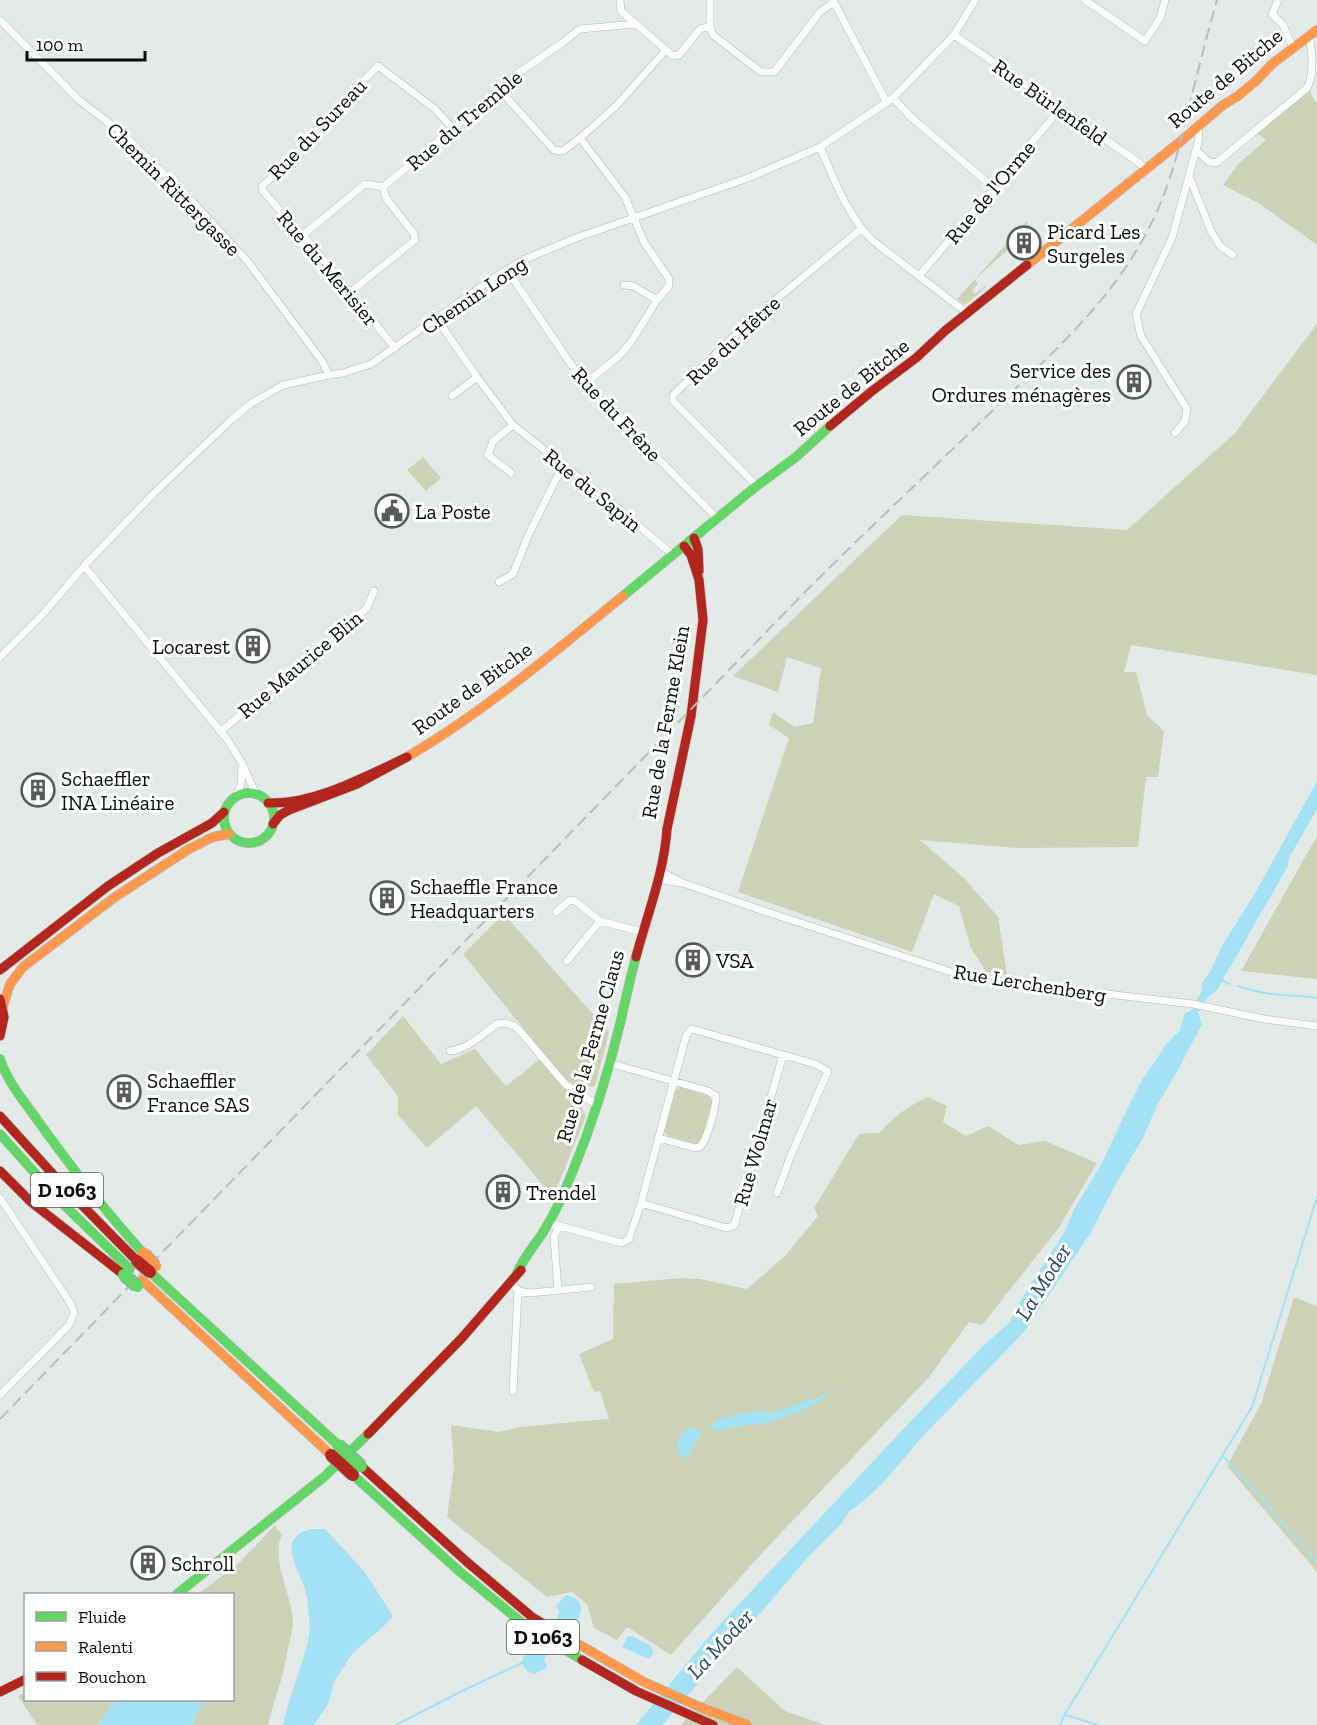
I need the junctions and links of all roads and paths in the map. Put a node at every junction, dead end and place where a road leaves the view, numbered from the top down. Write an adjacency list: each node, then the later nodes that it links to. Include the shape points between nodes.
1 (621, 0): 9 (street, via 621,11)
2 (710, 0): 10 (street)
3 (975, 0): 12 (street, Chemin Long)
4 (1085, 0): 5 (street, via 1145,42 1160,18)
5 (1165, 0)
6 (1278, 0): 13 (street, via 1272,14 1283,25)
7 (833, 1): 10 (street, via 774,72 761,72 713,34); 16 (street)
8 (0, 20): 40 (street, Chemin Rittergasse, via 79,100 122,133 194,203 248,262)
9 (636, 24): 14 (street); 15 (street, Rue du Tremble, via 580,28)
10 (710, 26): 14 (street, via 700,29 679,55)
11 (1313, 33): 13 (main road, Route de Bitche); 22 (street, Route de Bitche, via 1307,88 1216,163)
12 (954, 35): 16 (street, Chemin Long); 17 (street, Rue Bürlenfeld)
13 (1293, 48): 18 (main road, Route de Bitche)
14 (666, 50): 20 (street, via 616,106)
15 (499, 89): 19 (street, Rue du Tremble); 20 (street, via 554,150 563,151)
16 (890, 100): 21 (street, Chemin Long); 27 (street)
17 (1060, 108): 23 (street, Rue Bürlenfeld); 27 (street, Rue de l'Orme)
18 (1198, 126): 22 (street); 23 (main road, Route de Bitche)
19 (453, 129): 25 (street, Rue du Sureau, via 435,109 378,66); 26 (street, Rue du Tremble)
20 (580, 138): 28 (street, via 625,196)
21 (820, 147): 28 (street, Chemin Long, via 748,178); 29 (street)
22 (1196, 150): 24 (street)
23 (1146, 169): 37 (main road, Route de Bitche)
24 (1189, 176): 31 (street, via 1211,231 1220,246); 45 (street, via 1172,238 1136,314 1141,336 1187,409 1185,421)
25 (262, 186): 30 (street, Rue du Merisier)
26 (383, 187): 30 (street, via 365,184); 35 (street, via 386,198 415,240)
27 (994, 188): 33 (street, Rue de l'Orme)
28 (635, 217): 32 (street, Chemin Long); 36 (street, via 644,242 669,279 669,286)
29 (861, 229): 33 (street); 48 (street, Rue du Hêtre, via 750,321 674,395 673,400)
30 (303, 235): 35 (street, Rue du Merisier)
31 (1233, 255)
32 (507, 270): 38 (street, Chemin Long); 42 (street, Rue du Frêne)
33 (919, 276): 37 (street)
34 (624, 285): 36 (street)
35 (349, 293): 39 (street, Rue du Merisier)
36 (657, 300): 42 (street, via 620,355)
37 (967, 313): 48 (main road, Route de Bitche, via 933,345)
38 (437, 319): 39 (street, Chemin Long); 41 (street, Rue du Sapin)
39 (395, 348): 40 (street, Chemin Long, via 361,368)
40 (329, 375): 52 (street, Chemin Long, via 283,385 243,410 153,494)
41 (477, 377): 43 (street); 44 (street, Rue du Sapin)
42 (585, 384): 49 (street, Rue du Frêne)
43 (452, 396)
44 (513, 425): 46 (street, Rue du Sapin); 47 (street, Rue du Sapin, via 493,441 488,455)
45 (1175, 433)
46 (563, 465): 51 (street, Rue du Sapin); 53 (street, via 513,574)
47 (511, 473)
48 (757, 486): 49 (main road, Route de Bitche)
49 (718, 519): 50 (main road, Route de Bitche)
50 (689, 542): 51 (main road, Route de Bitche); 64 (main road, Rue de la Ferme Klein, via 699,554 703,620 692,709)
51 (673, 555): 57 (main road, Route de Bitche, via 477,714)
52 (84, 567): 55 (street, Chemin Long); 56 (street)
53 (499, 582)
54 (374, 591): 56 (street, Rue Maurice Blin, via 366,609)
55 (0, 657)
56 (220, 732): 58 (street)
57 (407, 757): 60 (main road, Route de Bitche, via 289,803); 62 (main road, Route de Bitche, via 357,784 289,810)
58 (242, 763): 59 (street); 60 (street, via 254,790)
59 (236, 796): 60 (main road, via 246,793); 61 (main road)
60 (263, 799): 62 (main road, via 273,813)
61 (224, 813): 63 (main road); 69 (main road, via 108,886)
62 (273, 824): 63 (main road, via 266,836 254,842 242,842)
63 (229, 834): 70 (main road, via 189,849 115,897 22,967)
64 (659, 875): 67 (main road, Rue de la Ferme Claus); 71 (street, Rue Lerchenberg, via 951,972 1022,985 1205,1005 1263,1019)
65 (556, 912): 66 (street, Rue de la Ferme Claus, via 574,900)
66 (600, 921): 67 (street, Rue de la Ferme Claus); 68 (street, Rue de la Ferme Claus)
67 (642, 932): 76 (main road, Rue de la Ferme Claus)
68 (567, 961)
69 (0, 970)
70 (2, 1002): 72 (main road)
71 (1317, 1026)
72 (0, 1036)
73 (450, 1051): 78 (street, via 469,1045 497,1024 511,1024 564,1084)
74 (783, 1055): 77 (street, via 692,1029 687,1033); 83 (street, via 828,1071); 85 (street, Rue Wolmar, via 734,1226 726,1228)
75 (0, 1059): 87 (main road, via 7,1078 108,1214)
76 (609, 1064): 77 (street); 78 (main road, Rue de la Ferme Claus)
77 (674, 1082): 81 (street); 81 (street, via 714,1094 716,1103 700,1147)
78 (597, 1105): 86 (main road, Rue de la Ferme Claus)
79 (0, 1116): 87 (main road, D 1063)
80 (0, 1134): 87 (main road, D 1063, via 61,1202)
81 (659, 1138): 85 (street)
82 (0, 1172): 87 (main road, via 31,1202)
83 (777, 1192)
84 (0, 1198): 93 (street, via 74,1312 69,1324)
85 (641, 1203): 86 (street, via 625,1243)
86 (554, 1224): 89 (main road, Rue de la Ferme Claus, via 532,1245); 91 (street)
87 (134, 1265): 88 (main road, D 1063, bridge); 88 (main road, bridge)
88 (149, 1279): 97 (main road, D 1063, bridge, via 357,1470 532,1617 601,1658 640,1687)
89 (516, 1281): 91 (street, via 530,1293); 92 (street); 94 (main road, Rue de la Ferme Claus, via 324,1477)
90 (591, 1287): 91 (street)
91 (558, 1290)
92 (513, 1392)
93 (0, 1395)
94 (178, 1593)
95 (24, 1680): 96 (main road)
96 (0, 1692)
97 (697, 1712): 98 (main road, D 1063); 99 (main road, D 1063)
98 (713, 1725)
99 (747, 1725)

